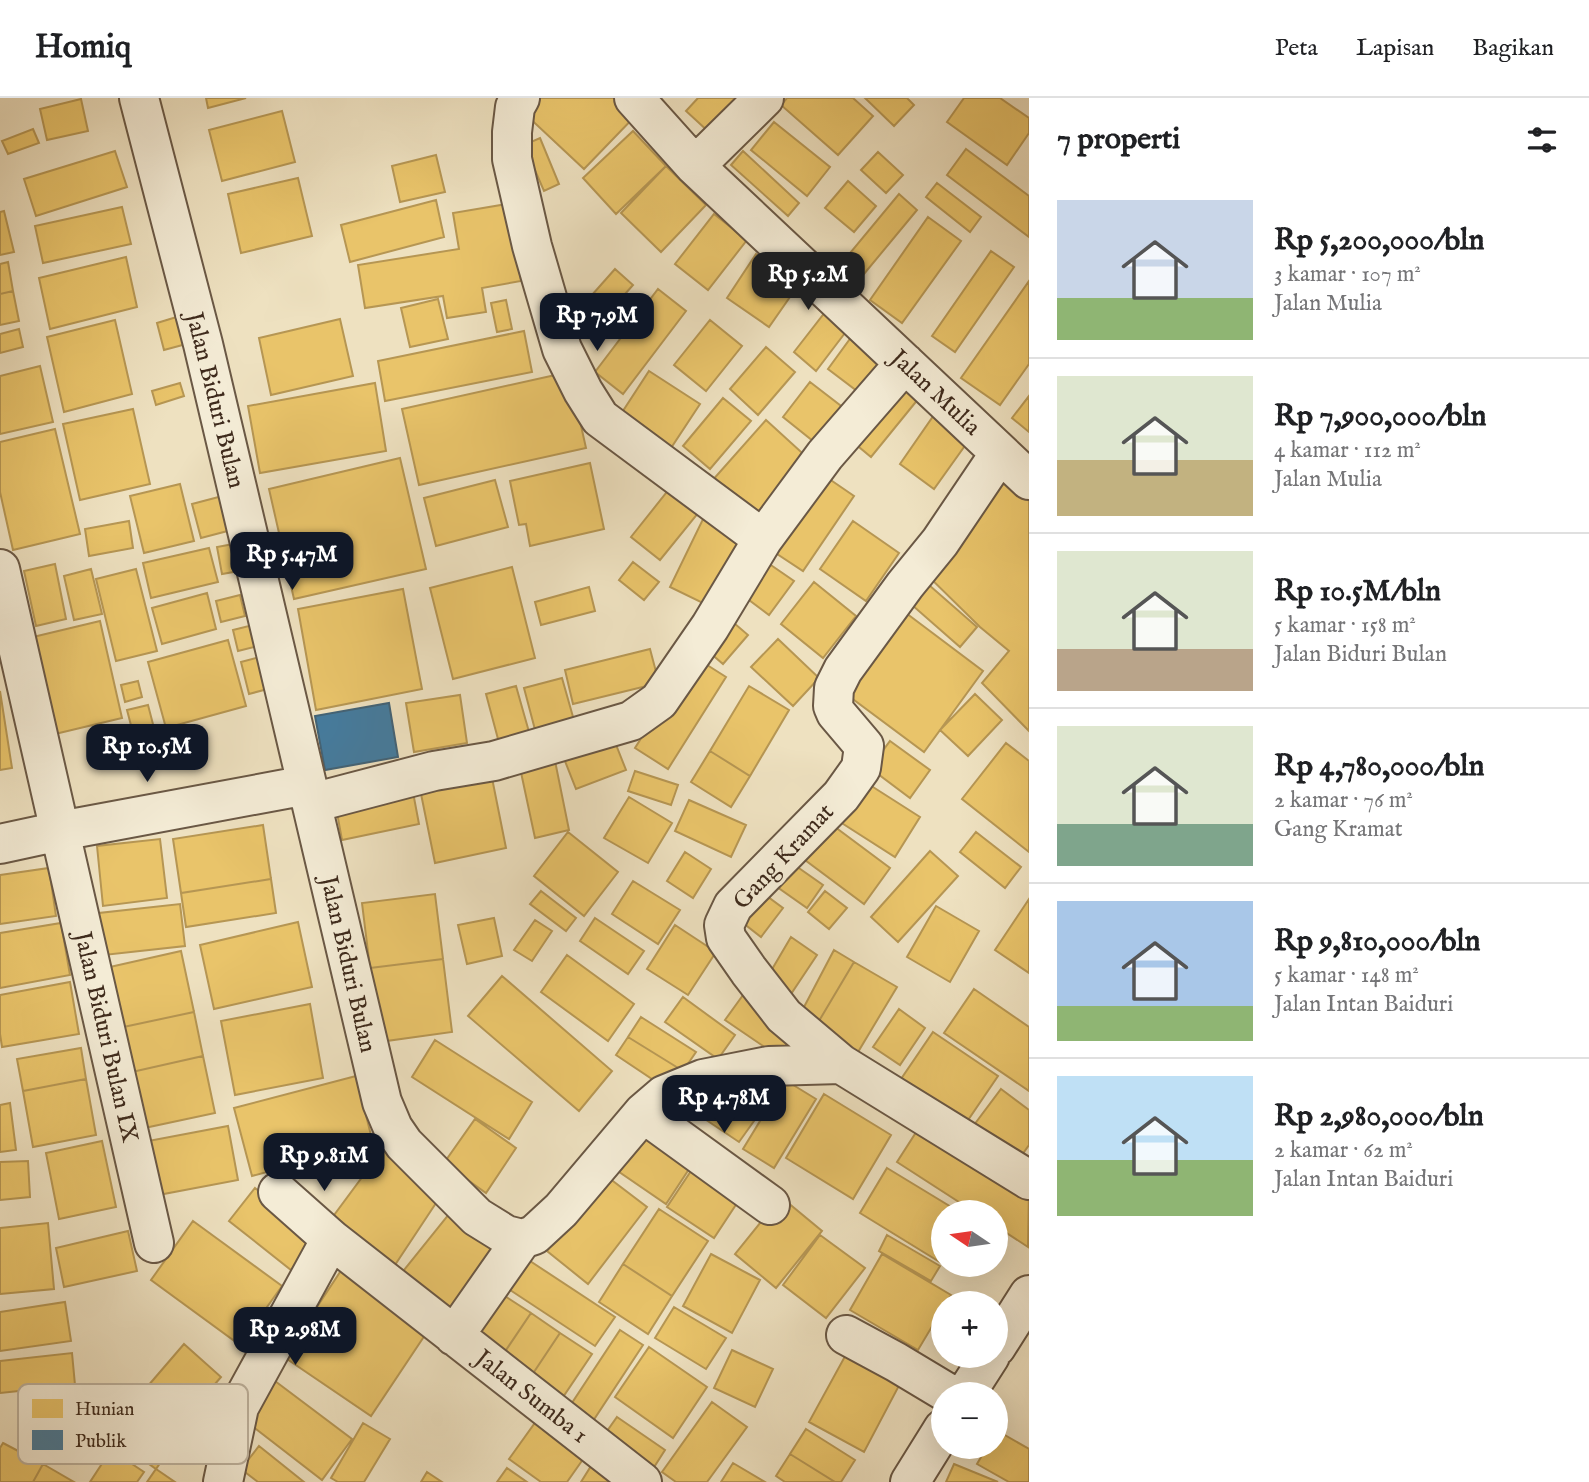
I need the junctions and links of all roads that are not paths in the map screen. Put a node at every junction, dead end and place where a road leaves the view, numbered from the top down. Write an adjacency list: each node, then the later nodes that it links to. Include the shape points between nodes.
1 (139, 98): 11 (street, Jalan Biduri Bulan)
2 (520, 98): 9 (street, via 515,107 512,159 562,349 583,391 600,418)
3 (634, 98): 5 (street, Jalan Mulia)
4 (764, 98): 5 (street)
5 (695, 166): 6 (street, Jalan Mulia)
6 (905, 363): 7 (street, Jalan Mulia); 9 (street, via 825,455)
7 (1000, 453): 8 (street, Jalan Mulia); 14 (street, Gang Kramat, via 834,688 836,713 864,746 861,768 841,796 733,906 724,925 726,937 785,1016)
8 (1029, 480)
9 (763, 538): 11 (street, via 659,701 631,721 494,761)
10 (0, 569): 12 (street, Jalan Biduri Bulan IX)
11 (310, 794): 12 (street); 20 (street, Jalan Biduri Bulan, via 382,1102 393,1128 477,1217)
12 (60, 831): 13 (street); 21 (street, Jalan Biduri Bulan IX)
13 (0, 844)
14 (841, 1064): 15 (street, via 769,1066 703,1079 664,1096); 16 (street, Gang Kramat)
15 (643, 1112): 18 (street); 20 (street, via 561,1210 534,1235)
16 (1029, 1180)
17 (278, 1192): 19 (street, Jalan Sumba 1)
18 (771, 1205)
19 (331, 1239): 25 (street, Jalan Sumba 1); 27 (street)
20 (522, 1239): 25 (street, Jalan Sumba 1)
21 (154, 1243)
22 (1029, 1295): 23 (street)
23 (1008, 1328)
24 (846, 1335): 26 (street)
25 (454, 1336): 31 (street, Jalan Sumba 1)
26 (931, 1383)
27 (248, 1391)
28 (931, 1448): 32 (street)
29 (227, 1464): 30 (street)
30 (223, 1482)
31 (642, 1482)
32 (910, 1482)

